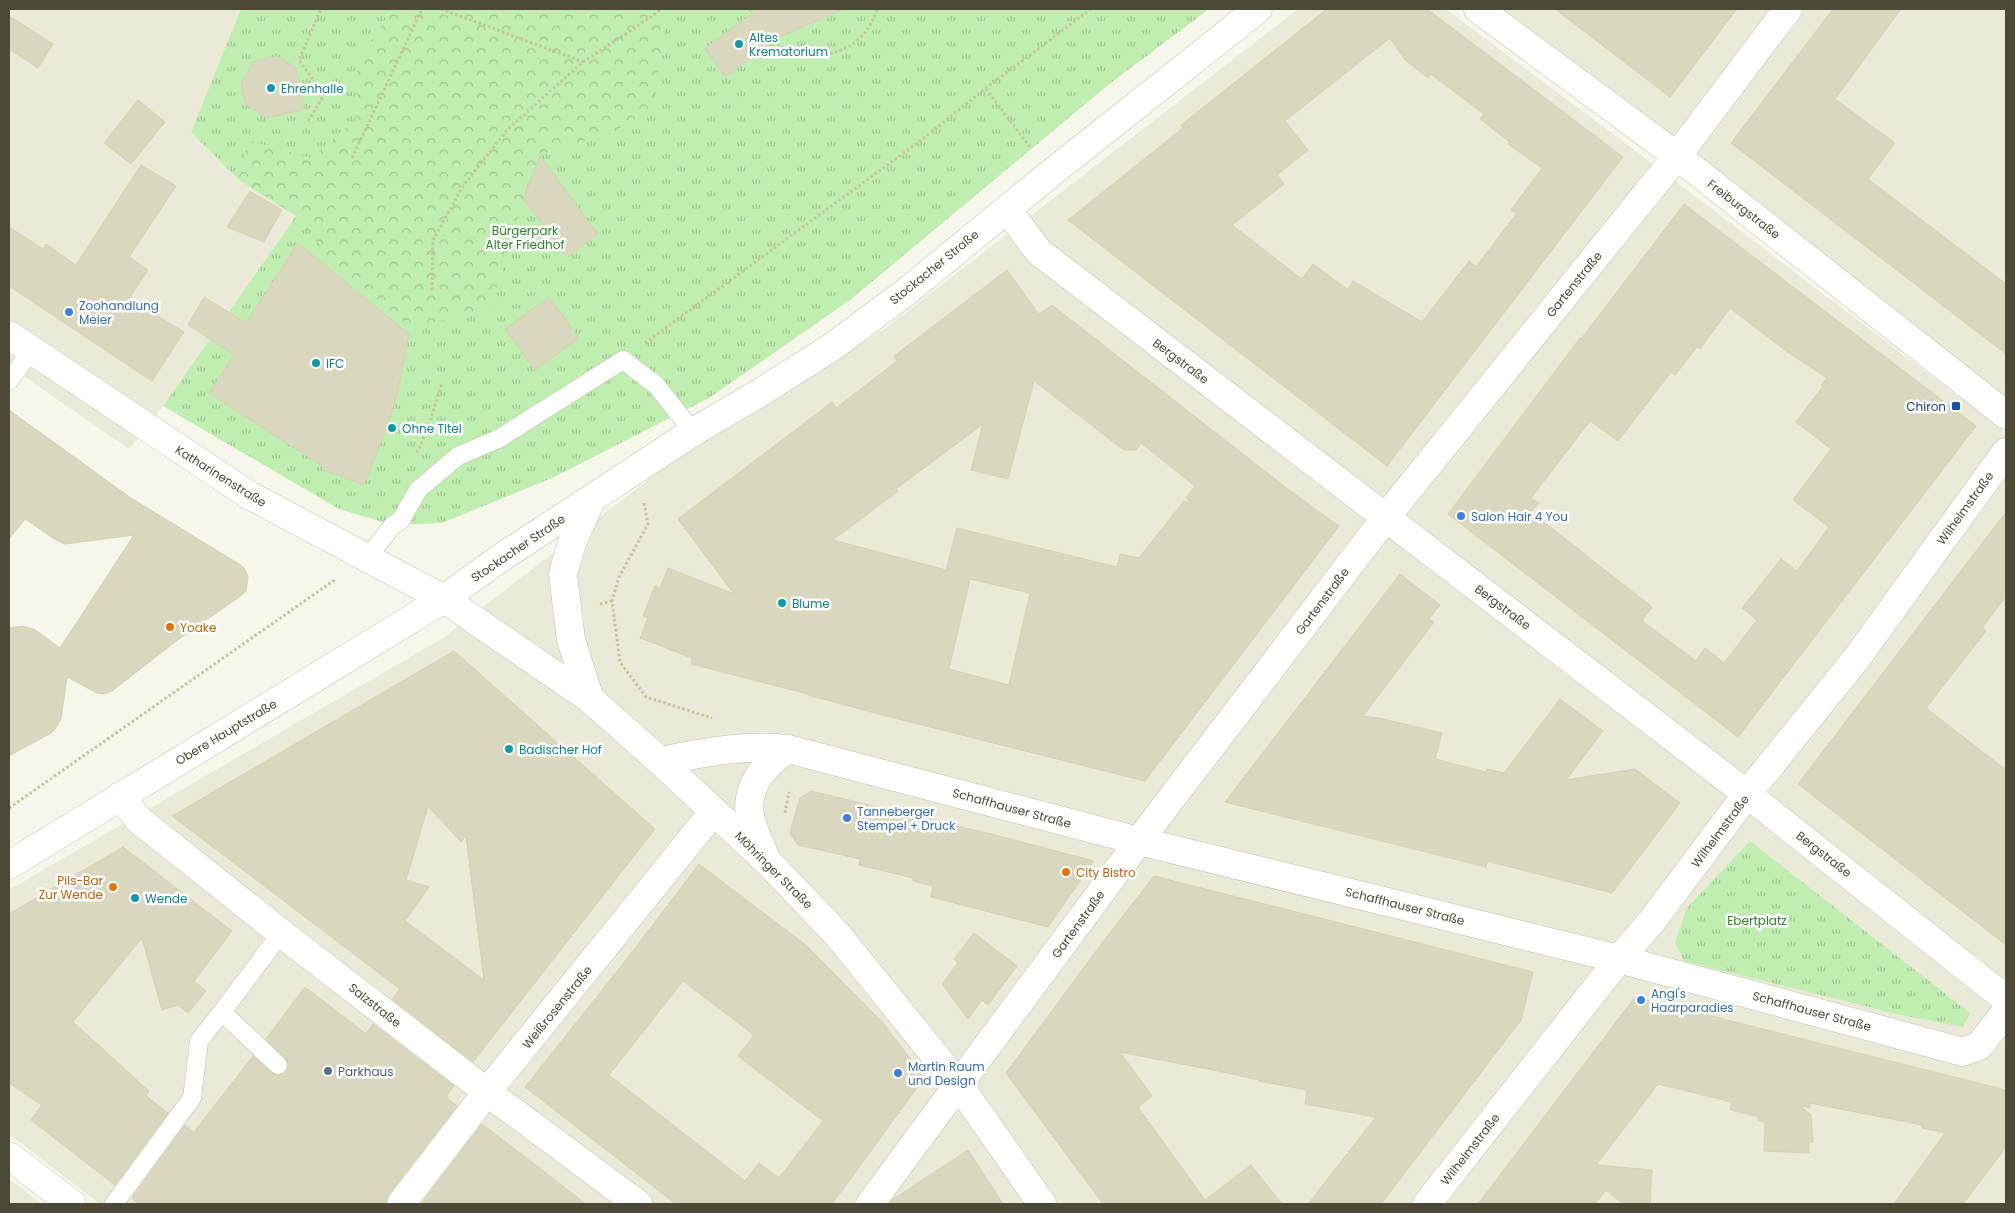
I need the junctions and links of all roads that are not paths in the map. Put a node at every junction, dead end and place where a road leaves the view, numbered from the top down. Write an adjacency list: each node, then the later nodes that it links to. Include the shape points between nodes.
1 (1258, 9): 5 (street, Stockacher Straße)
2 (1478, 9): 4 (street, Freiburgstraße)
3 (1788, 9): 4 (street, Gartenstraße)
4 (1677, 156): 9 (street, Freiburgstraße); 13 (street, Gartenstraße)
5 (1006, 209): 10 (street, Stockacher Straße, via 906,292 832,347); 13 (street, Bergstraße, via 1039,252)
6 (9, 335): 7 (street, Katharinenstraße)
7 (31, 351): 8 (lane); 14 (street, Katharinenstraße, via 249,495)
8 (9, 381)
9 (2006, 415)
10 (692, 432): 12 (street, Stockacher Straße); 14 (lane, via 656,385 623,360 500,438 458,456 418,490 401,520 393,525)
11 (2006, 452): 19 (street, Wilhelmstraße, via 1856,659)
12 (592, 498): 15 (street, Stockacher Straße); 16 (street, Stockacher Straße, via 572,543 563,574 571,640)
13 (1386, 517): 19 (street, Bergstraße); 22 (street, Gartenstraße)
14 (367, 558): 15 (street, Katharinenstraße)
15 (444, 599): 16 (street, Möhringer Straße); 20 (street, Obere Hauptstraße)
16 (590, 699): 18 (street, Möhringer Straße)
17 (788, 749): 18 (street, Schaffhauser Straße, via 739,747); 22 (street, Schaffhauser Straße); 23 (street, via 762,770 749,804 750,818)
18 (660, 761): 21 (street, Möhringer Straße)
19 (1748, 794): 26 (street, Wilhelmstraße); 27 (street, Bergstraße)
20 (120, 796): 24 (street, Obere Hauptstraße); 25 (street, Salzstraße, via 139,820)
21 (714, 811): 23 (street, Möhringer Straße); 32 (street, Weißrosenstraße)
22 (1139, 841): 26 (street, Schaffhauser Straße); 31 (street, Gartenstraße)
23 (766, 860): 31 (street, Möhringer Straße, via 836,933)
24 (9, 865)
25 (281, 933): 28 (lane); 32 (street, Salzstraße)
26 (1620, 959): 29 (street, Schaffhauser Straße, via 1963,1052 1979,1046); 40 (street, Wilhelmstraße)
27 (2006, 998)
28 (222, 1012): 30 (lane); 35 (lane, via 200,1041 192,1098)
29 (2006, 1012)
30 (278, 1065)
31 (959, 1085): 38 (street, Gartenstraße); 39 (street, Möhringer Straße)
32 (487, 1092): 36 (street, Weißrosenstraße); 37 (street, Salzstraße)
33 (9, 1156): 34 (street)
34 (72, 1204)
35 (114, 1204)
36 (401, 1204)
37 (638, 1204)
38 (870, 1204)
39 (1042, 1204)
40 (1426, 1204)

